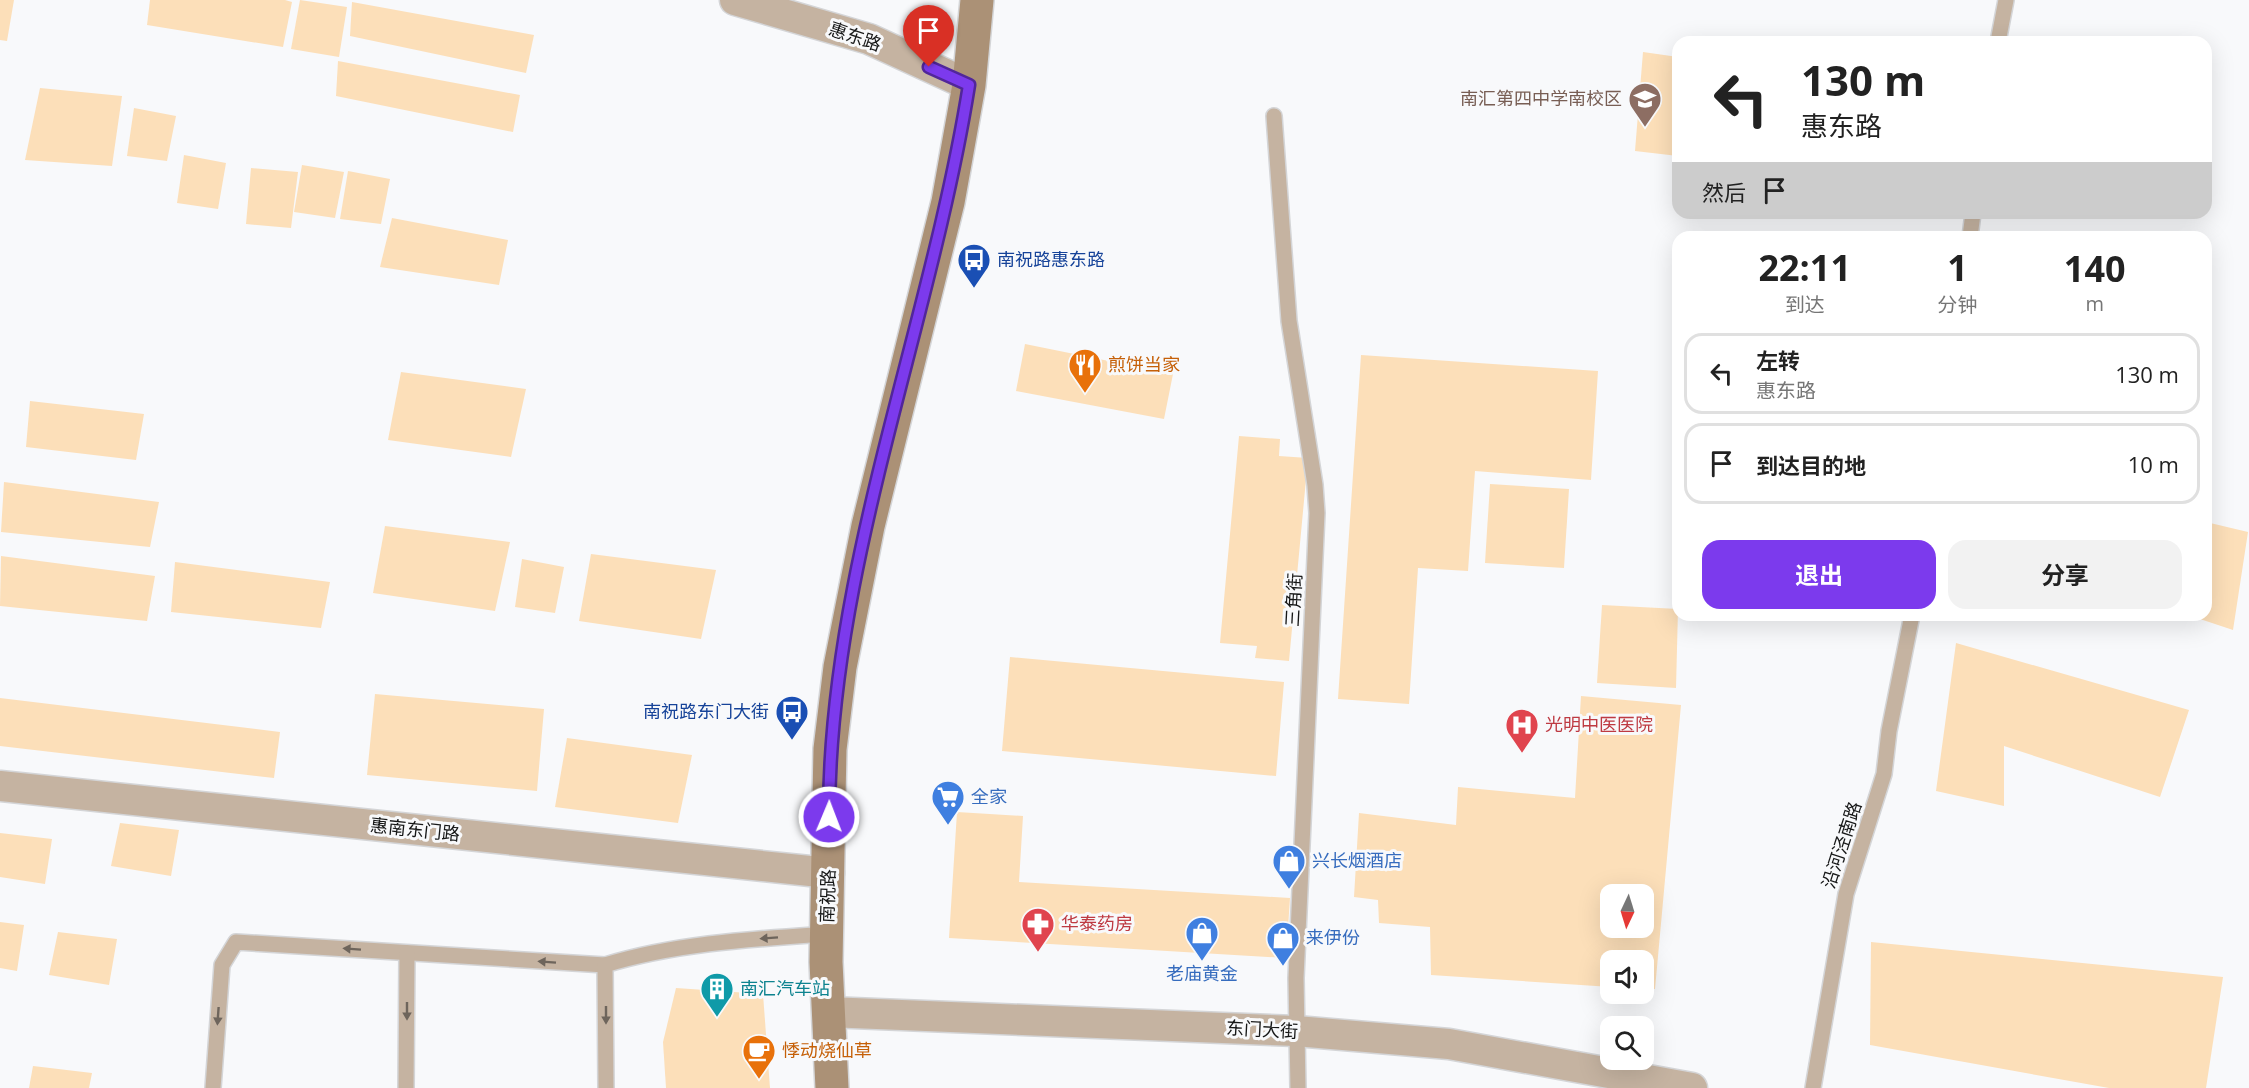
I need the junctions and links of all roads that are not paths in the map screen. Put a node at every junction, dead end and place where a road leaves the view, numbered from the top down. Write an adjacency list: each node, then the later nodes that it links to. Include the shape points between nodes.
1 (735, 0): 5 (street, 惠东路, via 869,39)
2 (977, 0): 5 (main road, 南祝路)
3 (2006, 0): 4 (lane)
4 (1999, 36)
5 (969, 85): 9 (main road, 南祝路, via 948,202 850,606 830,749)
6 (1274, 116): 14 (lane, 三角街, via 1289,321 1317,513)
7 (1911, 621): 21 (lane, 沿河泾南路, via 1884,774 1846,894)
8 (0, 786): 9 (street, 惠南东门路)
9 (829, 873): 10 (main road, 南祝路)
10 (827, 934): 12 (lane, one-way to 12, via 734,940); 13 (main road, 南祝路)
11 (407, 953): 12 (lane, one-way to 11); 15 (lane, one-way to 15, via 236,942 222,965); 16 (lane, one-way to 16)
12 (605, 965): 17 (lane, one-way to 17)
13 (828, 1012): 14 (street, 东门大街); 18 (main road, 南祝路)
14 (1296, 1031): 19 (lane, 三角街); 20 (street, 东门大街, via 1449,1044)
15 (213, 1088)
16 (406, 1088)
17 (606, 1088)
18 (832, 1088)
19 (1298, 1088)
20 (1692, 1088)
21 (1813, 1088)

